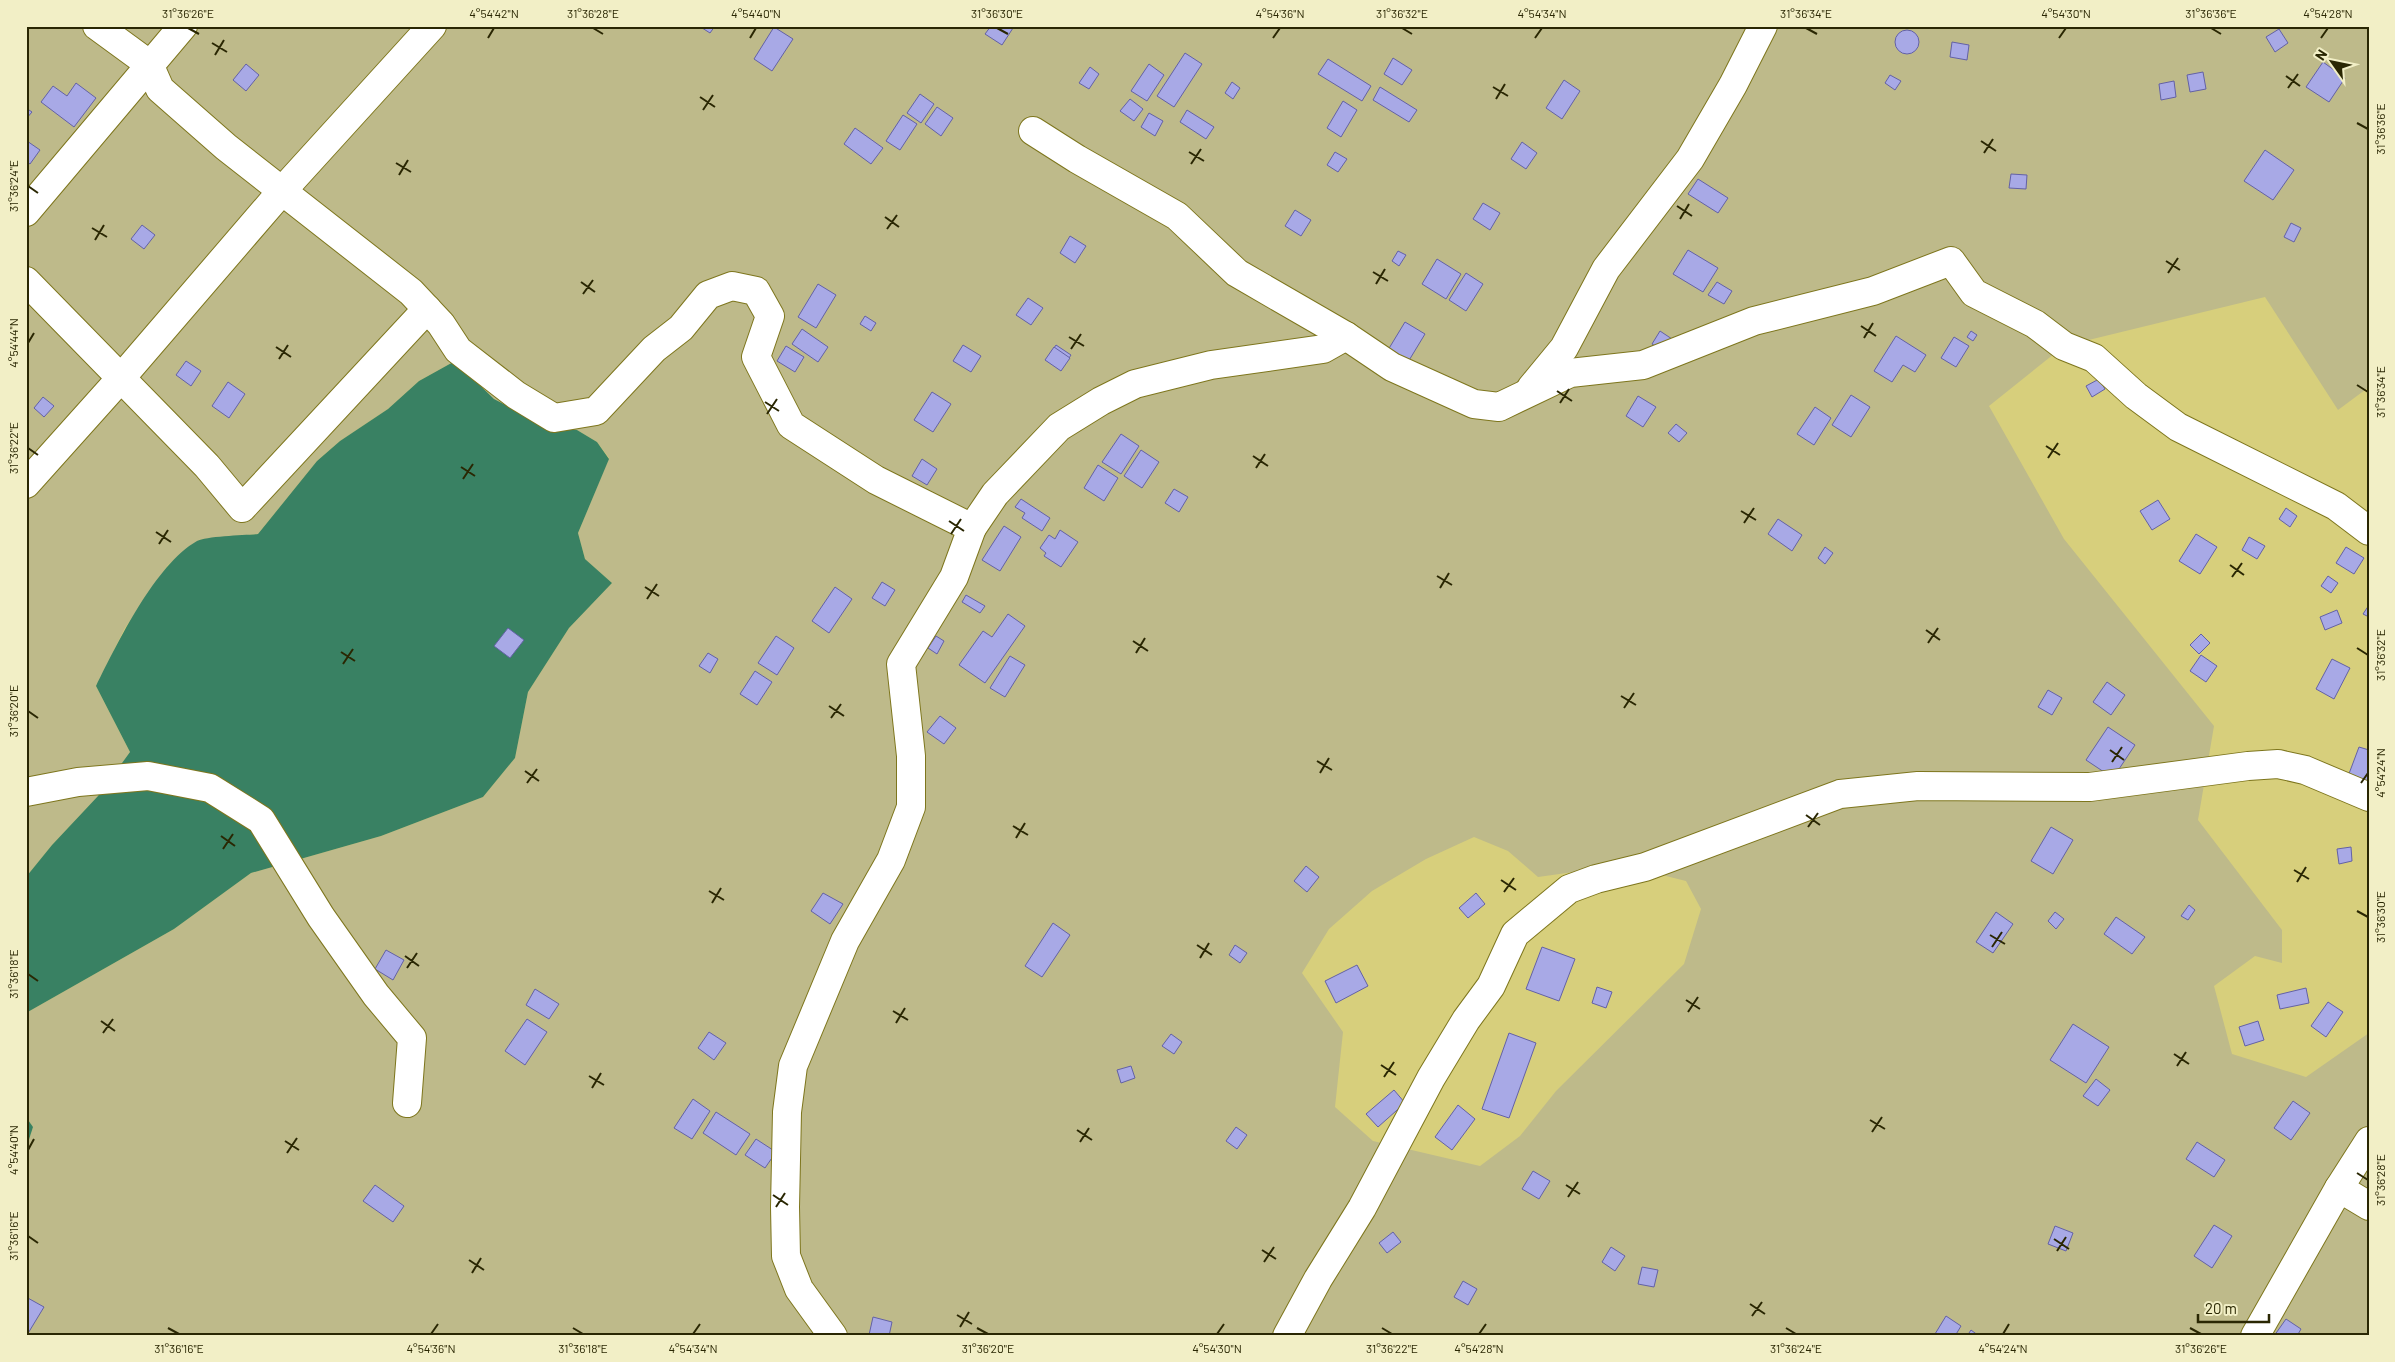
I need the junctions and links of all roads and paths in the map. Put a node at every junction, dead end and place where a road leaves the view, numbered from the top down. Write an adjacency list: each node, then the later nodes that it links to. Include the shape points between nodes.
1 (97, 26): 5 (street)
2 (183, 26): 5 (street)
3 (432, 26): 7 (street)
4 (1763, 26): 13 (street, via 1690,159 1606,269 1564,348)
5 (149, 64): 7 (street, via 160,89); 8 (street)
6 (1033, 131): 11 (street, via 1177,216 1237,273)
7 (281, 192): 10 (street, via 411,292); 12 (street)
8 (26, 212)
9 (26, 281): 12 (street)
10 (427, 310): 12 (street, via 242,508 207,466); 15 (street, via 458,350 516,395 554,418 596,411 654,349 681,328 708,295 732,286 756,291 770,316 756,357 792,425 876,480)
11 (1346, 336): 13 (street, via 1392,367 1474,404 1499,407); 15 (street, via 1322,349 1211,365 1135,384 1101,401 1059,427 995,494)
12 (121, 378): 14 (street)
13 (1528, 391): 16 (street, via 1570,373 1643,365 1754,321 1873,291 1951,261 1974,293 2035,324 2064,346 2094,358 2136,396 2178,427 2336,506)
14 (26, 484)
15 (972, 528): 23 (street, via 954,577 902,664 911,756 911,807 892,860 845,942 793,1066 787,1112 786,1256 800,1289)
16 (2369, 531)
17 (26, 792): 19 (street, via 78,782 148,776 210,788 260,820 320,917 376,995 412,1038)
18 (2369, 797): 24 (street, via 2304,770 2278,764 2090,787 1918,786 1840,794 1645,867 1569,889 1515,934 1491,986 1431,1078 1362,1208 1318,1279)
19 (407, 1103)
20 (2369, 1141): 21 (street)
21 (2339, 1188): 22 (street); 25 (street)
22 (2369, 1206)
23 (833, 1336)
24 (1288, 1336)
25 (2255, 1336)

